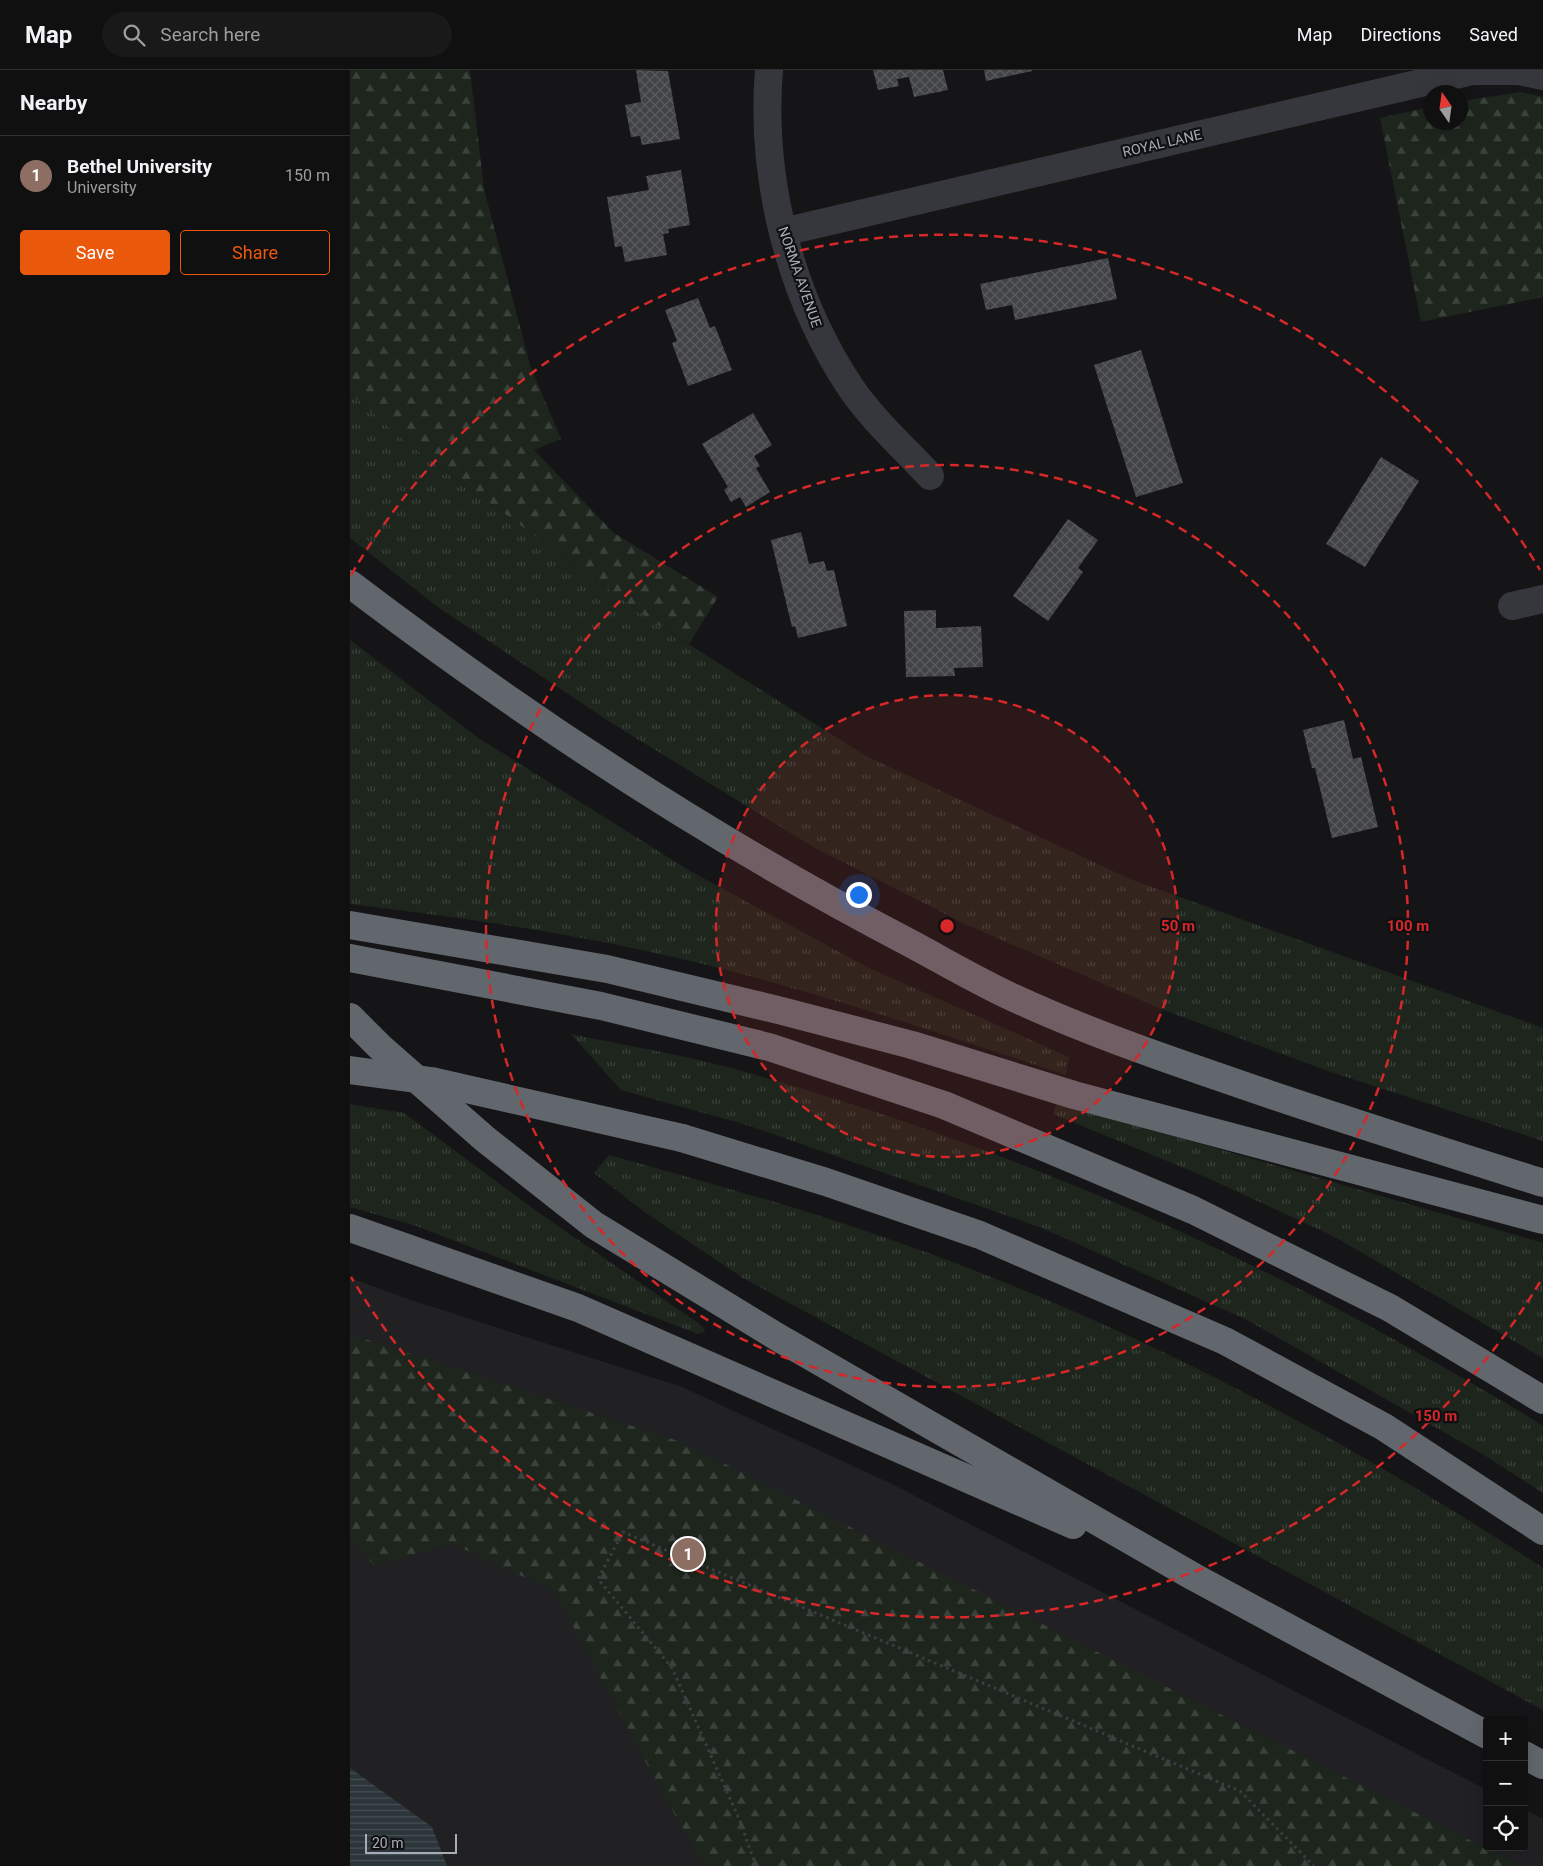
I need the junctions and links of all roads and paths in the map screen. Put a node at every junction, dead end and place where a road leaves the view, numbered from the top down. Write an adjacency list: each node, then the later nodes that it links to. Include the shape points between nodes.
1 (769, 70): 3 (street, NORMA AVENUE, via 766,104 769,154)
2 (1543, 76): 3 (street, ROYAL LANE, via 1519,71 1472,71)
3 (783, 232): 4 (street, NORMA AVENUE, via 820,336 852,390)
4 (930, 476)
5 (350, 584): 12 (highway, via 450,660 547,727 746,852 842,908 1013,998 1145,1051)
6 (1543, 599): 7 (street)
7 (1512, 606)
8 (350, 925): 13 (highway, via 608,969 866,1033 1074,1095)
9 (350, 958): 15 (highway, via 601,1006 769,1047 944,1105 1184,1206 1390,1308)
10 (350, 1017): 17 (highway, via 485,1139 594,1225 780,1338)
11 (350, 1070): 16 (highway, bridge, via 431,1081 682,1138 826,1182 980,1235 1226,1341 1384,1427)
12 (1543, 1183)
13 (1543, 1220)
14 (350, 1228): 17 (highway, via 578,1308)
15 (1543, 1400)
16 (1543, 1531)
17 (1194, 1577): 18 (highway)
18 (1483, 1733)
19 (1528, 1757): 20 (highway)
20 (1543, 1765)
21 (756, 1866): 22 (path, via 740,1821 672,1668 598,1579 623,1532 1240,1791)
22 (1314, 1866)

